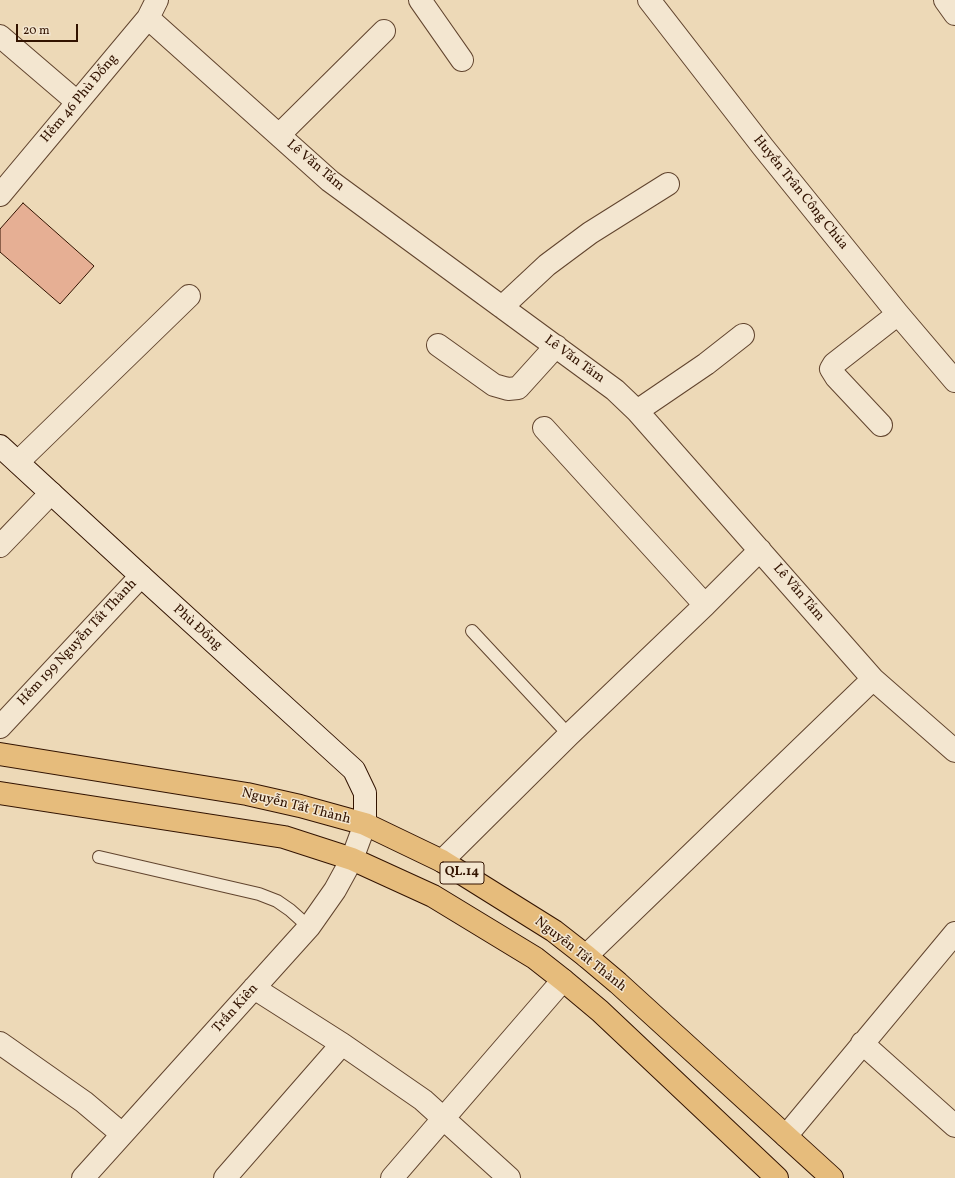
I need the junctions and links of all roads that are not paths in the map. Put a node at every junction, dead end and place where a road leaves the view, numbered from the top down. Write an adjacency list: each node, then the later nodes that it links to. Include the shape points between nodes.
1 (420, 0): 8 (street)
2 (650, 0): 15 (street, Huyền Trân Công Chúa, via 763,147)
3 (945, 0): 5 (street)
4 (152, 9): 9 (street, Hẻm 46 Phù Đổng); 10 (street, Lê Văn Tám)
5 (955, 14)
6 (384, 31): 10 (street)
7 (0, 36): 9 (street)
8 (462, 60)
9 (77, 102): 12 (street, Hẻm 46 Phù Đổng)
10 (279, 135): 14 (street, Lê Văn Tám, via 330,181)
11 (668, 184): 14 (street, via 590,233 547,265)
12 (0, 195)
13 (189, 296): 24 (street)
14 (502, 307): 18 (street, Lê Văn Tám)
15 (898, 314): 19 (street, Huyền Trân Công Chúa); 21 (street, via 831,369)
16 (743, 335): 20 (street, via 706,364)
17 (438, 345): 18 (street, via 494,385 508,389 518,388)
18 (556, 346): 20 (street, Lê Văn Tám, via 615,390)
19 (955, 381)
20 (637, 411): 27 (street, Lê Văn Tám)
21 (881, 425)
22 (544, 428): 29 (street)
23 (0, 446): 24 (street, Phù Đổng)
24 (18, 462): 25 (street, Phù Đổng)
25 (51, 493): 26 (street); 28 (street, Phù Đổng)
26 (0, 546)
27 (760, 550): 29 (street); 31 (street, Lê Văn Tám)
28 (140, 576): 32 (street, Hẻm 199 Nguyễn Tất Thành); 37 (street, Phù Đổng, via 354,770 365,793)
29 (705, 605): 33 (street)
30 (472, 631): 33 (lane)
31 (873, 679): 34 (street, Lê Văn Tám); 43 (street)
32 (0, 727)
33 (568, 735): 40 (street)
34 (955, 751)
35 (0, 754): 37 (main road, Nguyễn Tất Thành / QL.14, via 247,794)
36 (0, 793): 39 (main road, QL.14, via 284,838)
37 (364, 824): 39 (street, Trần Kiên); 40 (main road, Nguyễn Tất Thành / QL.14)
38 (99, 857): 41 (lane, via 259,894 290,910)
39 (352, 859): 41 (street, Trần Kiên); 44 (main road, QL.14, via 433,896 535,958)
40 (442, 861): 43 (main road, Nguyễn Tất Thành / QL.14, via 554,931)
41 (309, 928): 45 (street, Trần Kiên)
42 (955, 933): 47 (street)
43 (586, 956): 52 (main road, Nguyễn Tất Thành / QL.14)
44 (563, 980): 49 (street); 57 (main road, QL.14, via 600,1011)
45 (254, 988): 48 (street); 51 (street, Trần Kiên)
46 (0, 1043): 51 (street, via 84,1102)
47 (862, 1043): 50 (street); 52 (street)
48 (342, 1044): 49 (street, via 417,1096); 54 (street)
49 (443, 1118): 55 (street); 56 (street)
50 (955, 1126)
51 (122, 1134): 53 (street, Trần Kiên)
52 (786, 1136): 58 (main road, Nguyễn Tất Thành / QL.14)
53 (83, 1178)
54 (225, 1178)
55 (392, 1178)
56 (509, 1178)
57 (777, 1178)
58 (832, 1178)

